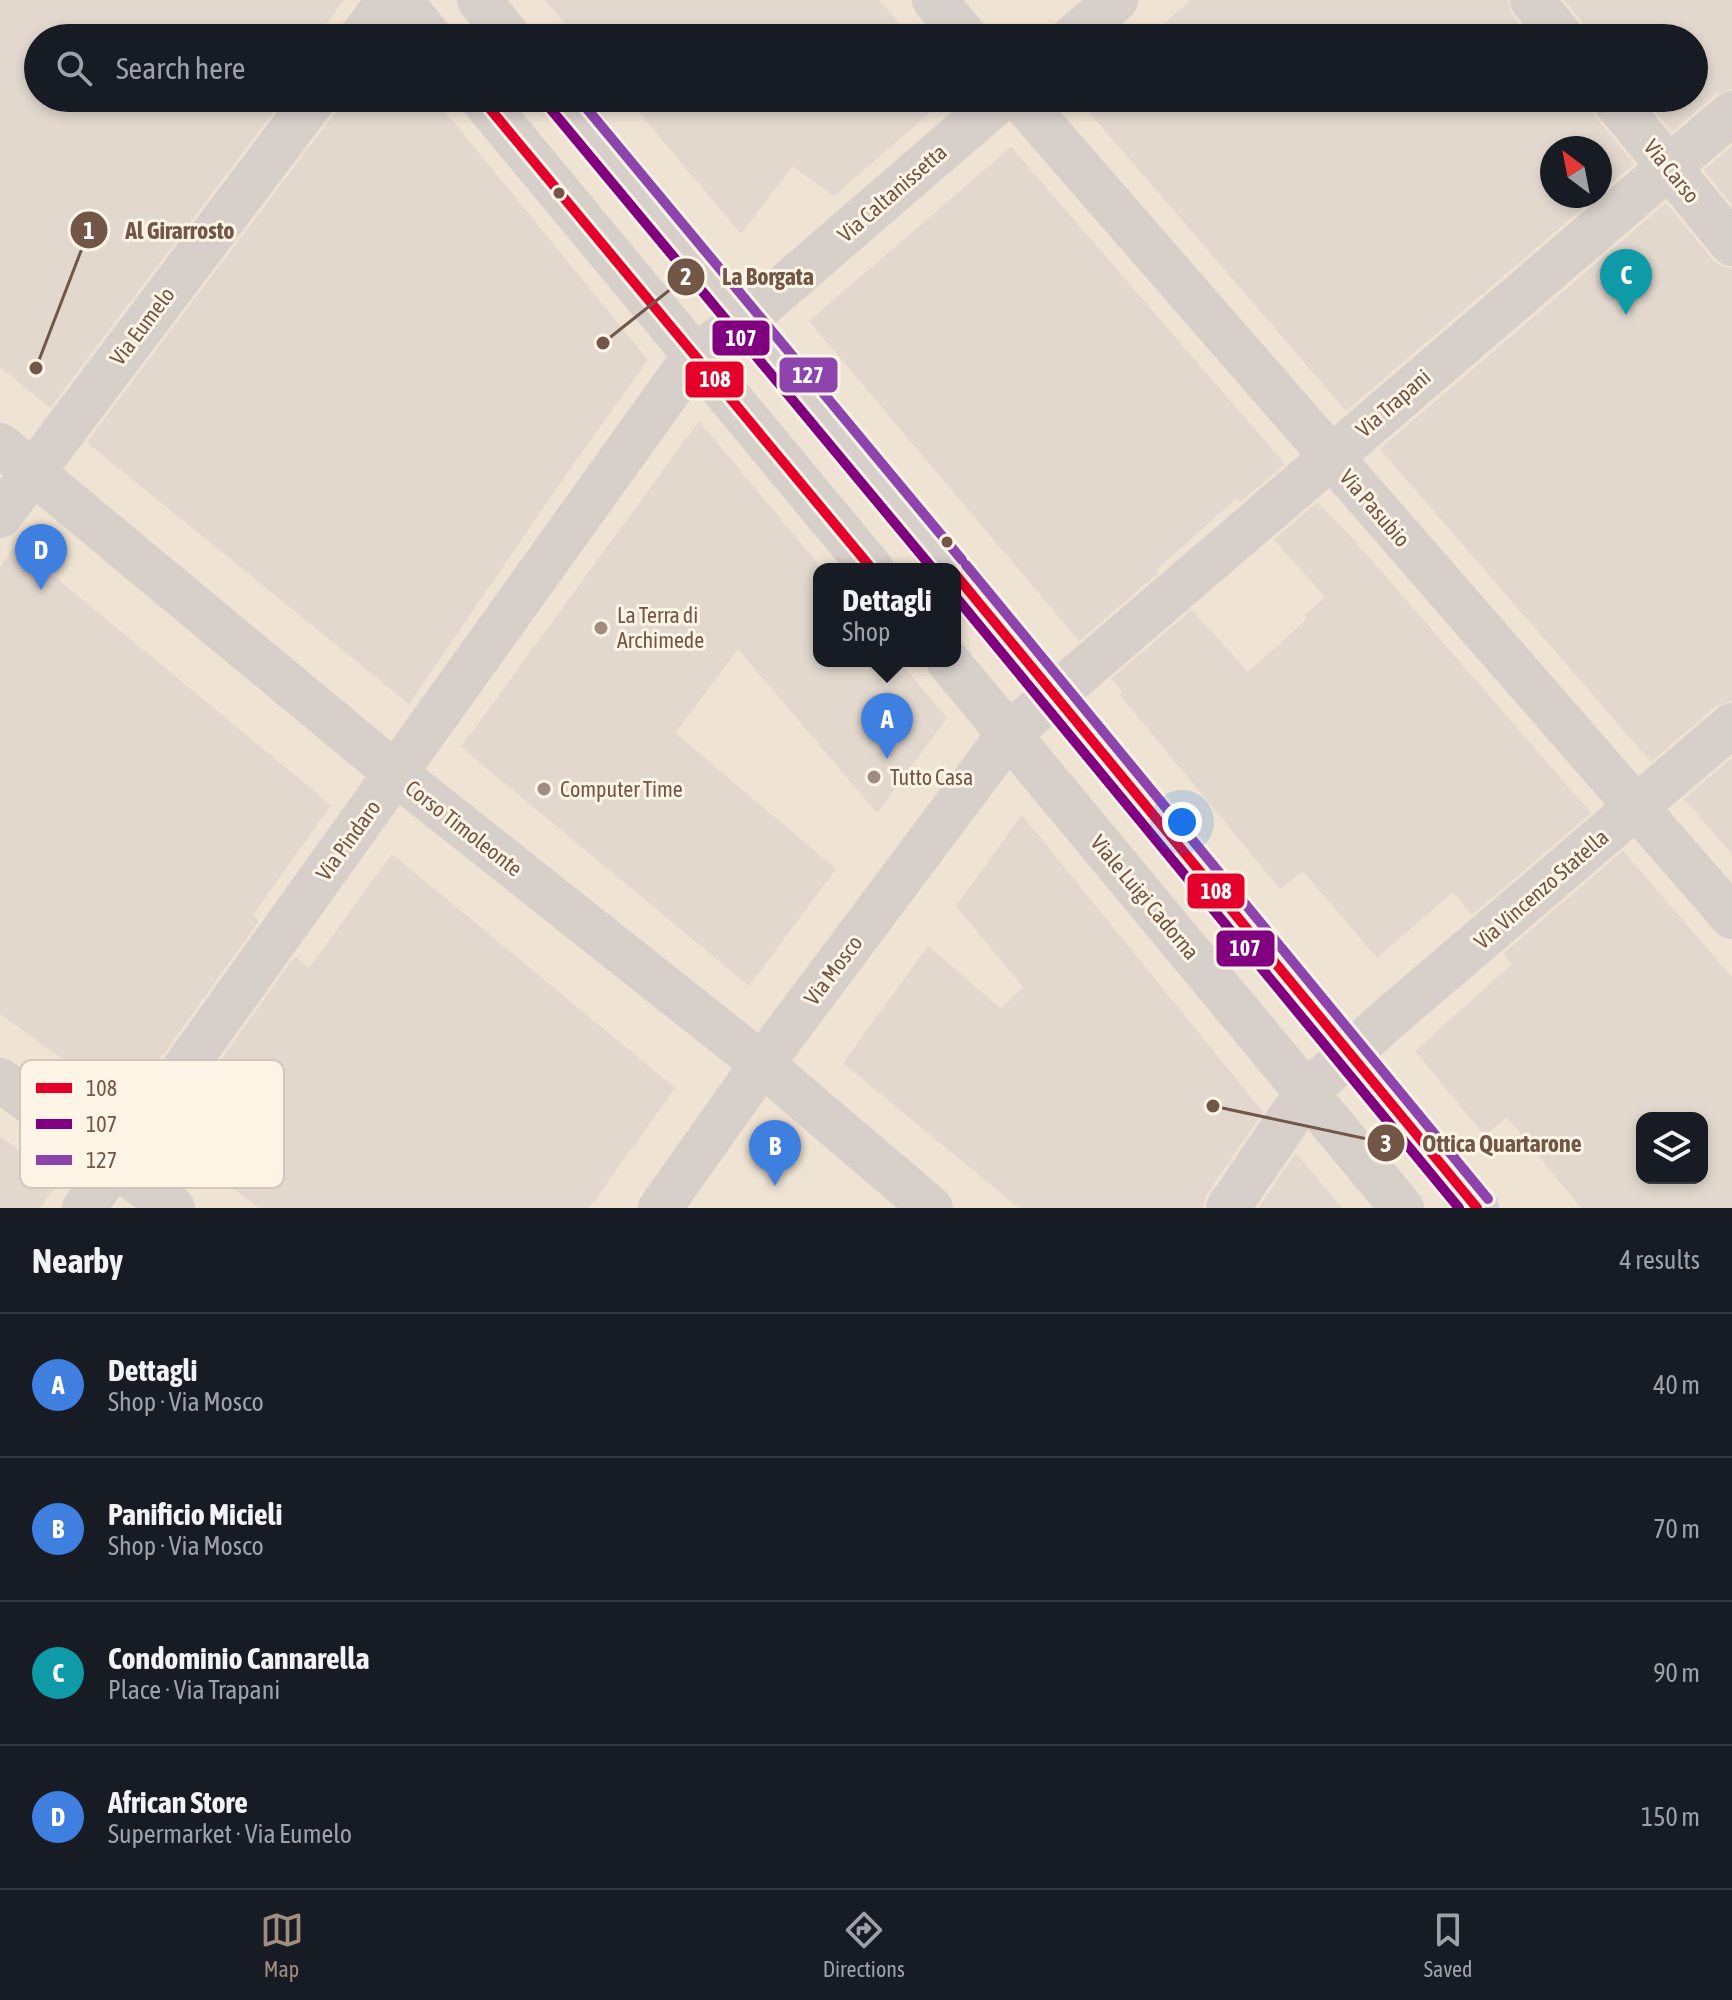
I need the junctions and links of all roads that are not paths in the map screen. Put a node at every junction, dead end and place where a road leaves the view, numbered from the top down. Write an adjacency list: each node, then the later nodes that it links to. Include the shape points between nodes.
1 (389, 0): 7 (street)
2 (400, 0): 8 (street)
3 (479, 0): 9 (street)
4 (934, 0): 10 (street)
5 (1116, 0): 11 (street)
6 (1532, 0): 12 (street)
7 (371, 24)
8 (420, 24)
9 (499, 24)
10 (955, 24)
11 (1088, 24)
12 (1552, 24)
13 (303, 112): 25 (street, Via Eumelo)
14 (493, 112): 23 (street)
15 (572, 112): 22 (street)
16 (986, 112): 22 (street, Via Caltanissetta)
17 (1031, 112): 24 (street, Via Pasubio)
18 (1624, 112): 20 (street, Via Carso)
19 (1732, 113): 20 (street, Via Trapani)
20 (1669, 167): 21 (street, Via Carso); 24 (street, Via Trapani)
21 (1732, 244)
22 (745, 320): 23 (street, Via Caltanissetta); 28 (street)
23 (695, 355): 27 (street); 34 (street, Via Pindaro)
24 (1331, 456): 31 (street, Via Trapani); 35 (street, Via Pasubio)
25 (17, 458): 26 (street, Via Eumelo); 34 (street, Corso Timoleonte)
26 (0, 516)
27 (867, 563)
28 (946, 563)
29 (961, 581): 31 (street)
30 (953, 667): 33 (street, Viale Luigi Cadorna)
31 (1054, 694): 33 (street, Via Mosco); 37 (street)
32 (1732, 725): 35 (street, Via Vincenzo Statella)
33 (1009, 734): 39 (street, Via Mosco); 41 (street, Viale Luigi Cadorna)
34 (395, 773): 38 (street, Via Pindaro); 39 (street, Corso Timoleonte)
35 (1636, 807): 36 (street, Via Pasubio); 37 (street, Via Vincenzo Statella)
36 (1732, 917)
37 (1349, 1053): 41 (street, Via Vincenzo Statella); 51 (street)
38 (190, 1060)
39 (762, 1064): 47 (street, Via Mosco); 48 (street, Corso Timoleonte)
40 (0, 1080): 42 (street)
41 (1307, 1092): 49 (street, Via Vincenzo Statella); 50 (street, Viale Luigi Cadorna)
42 (20, 1095)
43 (98, 1188): 45 (street, Via Pindaro)
44 (145, 1188): 46 (street)
45 (84, 1208)
46 (173, 1208)
47 (660, 1208)
48 (931, 1208)
49 (1228, 1208)
50 (1402, 1208)
51 (1477, 1208)

